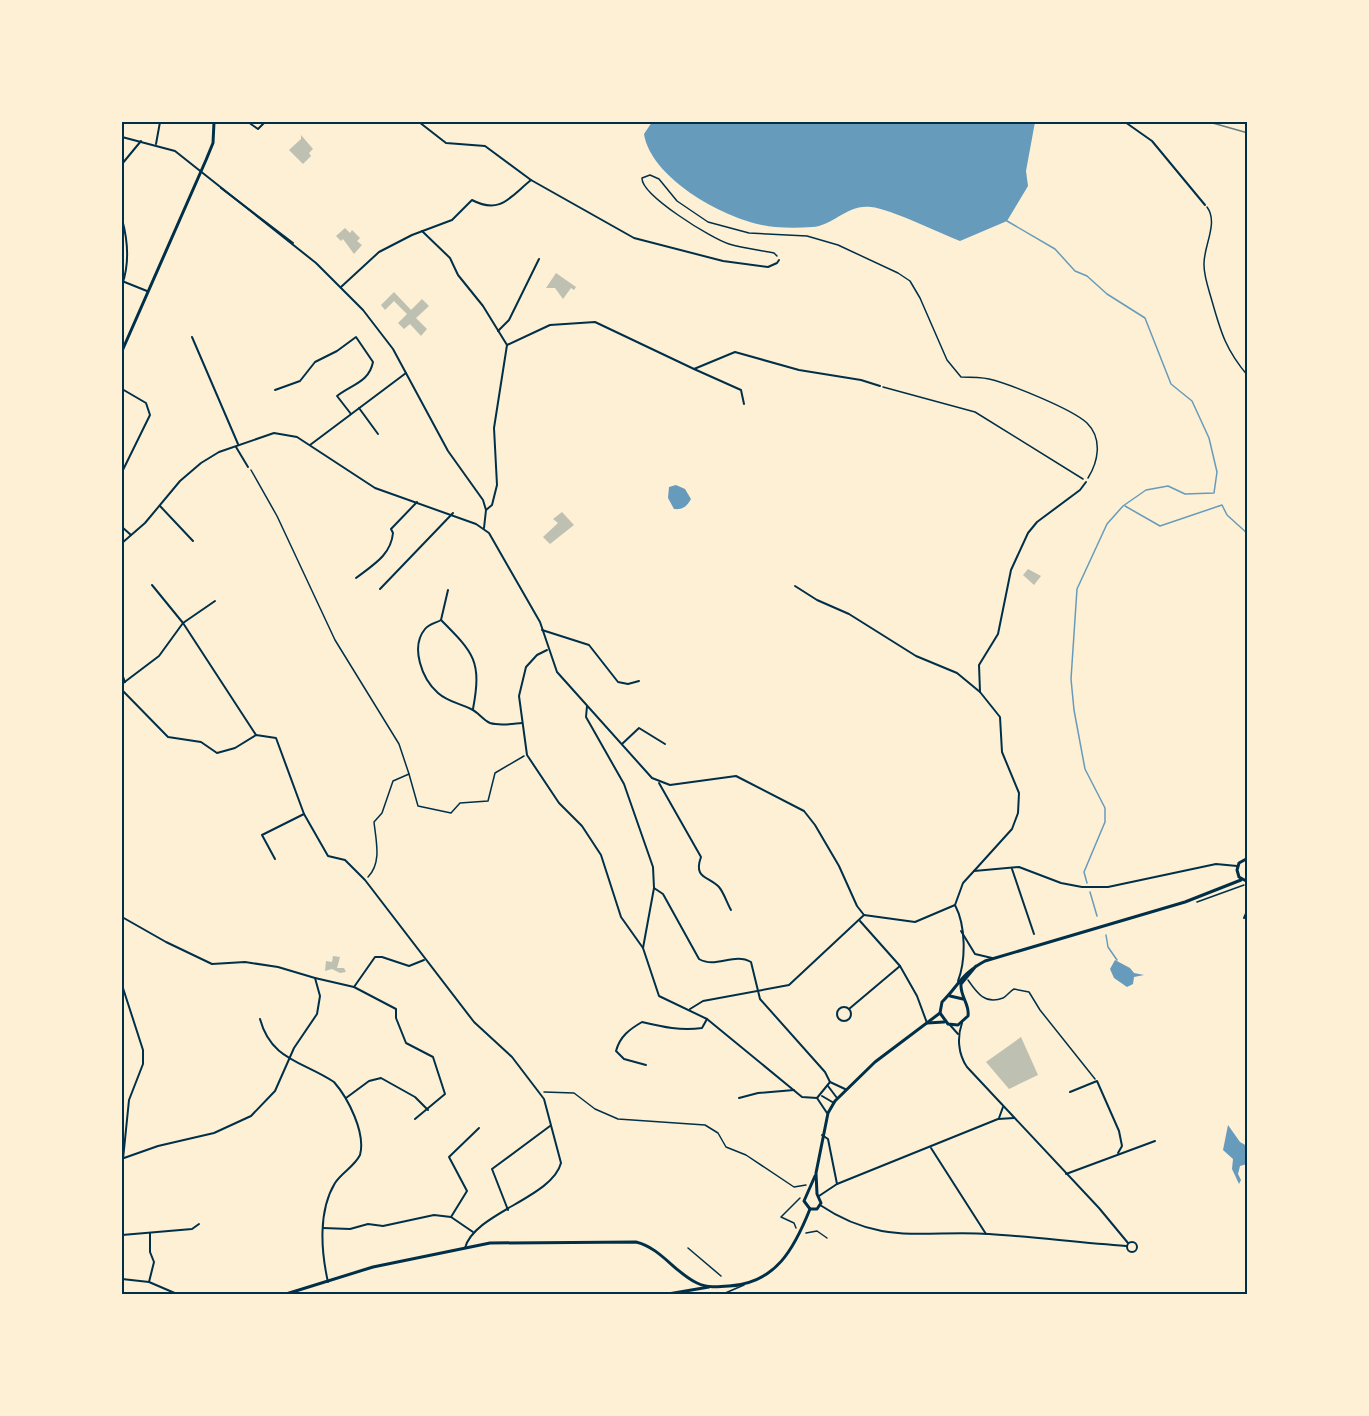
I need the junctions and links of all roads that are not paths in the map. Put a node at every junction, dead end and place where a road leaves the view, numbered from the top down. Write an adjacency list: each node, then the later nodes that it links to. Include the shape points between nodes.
1 (160, 122): 9 (street)
2 (214, 122): 11 (main road, via 213,143)
3 (248, 122): 4 (street, via 258,129)
4 (265, 122)
5 (419, 122): 12 (street, via 446,143 485,146)
6 (1125, 122): 13 (street, via 1152,141)
7 (122, 137): 8 (street)
8 (141, 141): 9 (street); 10 (street)
9 (156, 144): 11 (street, via 175,151)
10 (122, 164)
11 (201, 172): 19 (street); 20 (main road)
12 (531, 180): 15 (street, via 497,206 486,208 472,200 452,220); 17 (street, via 634,238 723,261 768,267)
13 (1205, 204)
14 (122, 219): 18 (street, via 127,245)
15 (422, 231): 19 (street, via 373,256); 21 (street, via 450,258)
16 (539, 259): 21 (street, via 509,320)
17 (778, 260)
18 (122, 282): 20 (street)
19 (341, 287): 26 (street, via 380,329)
20 (147, 291): 24 (main road)
21 (498, 331): 23 (street)
22 (192, 337): 35 (street)
23 (507, 345): 25 (street, via 550,325 595,322); 41 (street, via 494,428 497,485 492,505)
24 (122, 351)
25 (694, 369): 27 (street, via 735,352); 30 (street, via 741,390)
26 (406, 373): 31 (street); 41 (street, via 447,450)
27 (880, 386)
28 (122, 389): 37 (street, via 146,404 150,415)
29 (275, 390): 32 (street, via 300,381 315,362 356,337 373,362 371,374 337,396)
30 (744, 404)
31 (359, 408): 32 (street); 33 (street)
32 (351, 414): 34 (street)
33 (378, 434)
34 (310, 445): 35 (street, via 285,433 274,433); 39 (street, via 375,488)
35 (237, 446): 36 (street); 40 (street, via 201,463)
36 (248, 467)
37 (122, 472)
38 (1086, 482): 62 (street, via 1037,522 1021,545 1011,570 998,634 979,665)
39 (417, 502): 42 (street); 48 (street, via 391,529 392,545)
40 (160, 506): 45 (street); 46 (street)
41 (486, 510): 44 (street)
42 (453, 513): 44 (street); 51 (street)
43 (122, 527): 45 (street)
44 (484, 528): 56 (street)
45 (131, 535): 47 (street)
46 (193, 541)
47 (122, 543)
48 (356, 578)
49 (152, 585): 55 (street)
50 (795, 585): 62 (street, via 916,656 957,673)
51 (380, 589)
52 (448, 590): 54 (street)
53 (215, 601): 55 (street)
54 (441, 620): 64 (street, via 466,645 477,668); 64 (street, via 426,627 420,636 421,666 436,692)
55 (183, 623): 60 (street, via 159,656); 66 (street)
56 (542, 630): 57 (street); 59 (street, via 589,645 618,682)
57 (548, 650): 63 (street, via 557,672); 65 (street, via 526,667 519,696)
58 (122, 674): 60 (street)
59 (639, 681)
60 (123, 683)
61 (122, 690): 66 (street, via 168,737 201,742 211,751 222,753)
62 (980, 692): 75 (street, via 1000,717 1002,752 1019,788 1019,803 1012,829)
63 (587, 706): 67 (street); 78 (street, via 586,717 631,802 653,867)
64 (473, 709): 65 (street, via 488,722)
65 (522, 723): 88 (street, via 528,754 559,803 582,826 602,855 621,917)
66 (256, 735): 70 (street, via 276,738)
67 (622, 744): 68 (street, via 639,728); 69 (street)
68 (665, 744)
69 (659, 783): 81 (street, via 701,857 699,870 703,879 718,886); 82 (street, via 736,776 804,812 834,857)
70 (304, 814): 72 (street, via 262,835); 90 (street, via 328,856 345,860 365,880)
71 (1248, 858): 73 (main road)
72 (275, 859)
73 (1237, 867): 74 (street, via 1216,864 1108,887 1069,885); 76 (main road)
74 (1012, 868): 75 (street); 87 (street)
75 (974, 871): 79 (street, via 963,883)
76 (1241, 880): 77 (main road); 89 (main road, via 1185,902)
77 (1248, 882)
78 (654, 888): 88 (street); 97 (street, via 663,894 699,959 708,963 745,959 751,962)
79 (956, 905): 82 (street, via 915,922); 86 (street)
80 (1248, 909): 84 (street)
81 (731, 910)
82 (864, 915): 85 (street)
83 (122, 917): 93 (street, via 212,964 245,962)
84 (1244, 918)
85 (860, 921): 91 (street); 97 (street, via 792,982)
86 (961, 931): 89 (street, via 975,954); 94 (street, via 963,965)
87 (1034, 934)
88 (643, 948): 101 (street, via 660,996)
89 (993, 958): 92 (main road)
90 (424, 960): 96 (street, via 409,966 375,957); 130 (street, via 474,1022 512,1057 544,1099)
91 (900, 966): 102 (street); 107 (street)
92 (976, 966): 94 (main road); 100 (main road, via 962,984)
93 (315, 978): 96 (street); 111 (street, via 320,1005)
94 (958, 981): 99 (main road)
95 (122, 985): 98 (street)
96 (354, 987): 125 (street, via 396,1009 406,1043 433,1057 445,1088 442,1099)
97 (757, 991): 101 (street, via 703,1001); 113 (street)
98 (123, 993): 136 (street, via 143,1050 143,1064 129,1100)
99 (951, 996): 100 (main road); 103 (main road, via 942,1002)
100 (963, 999): 108 (main road, via 969,1011)
101 (690, 1009): 105 (street)
102 (849, 1009): 102 (street, via 838,1009 839,1019 849,1020)
103 (940, 1013): 106 (main road); 107 (main road)
104 (260, 1019): 111 (street, via 272,1048)
105 (707, 1019): 112 (street, via 702,1028 672,1029 642,1022 630,1029 616,1051 624,1059); 116 (street)
106 (945, 1022): 107 (main road); 109 (main road)
107 (927, 1023): 115 (main road)
108 (962, 1023): 109 (main road); 110 (street)
109 (950, 1025): 110 (street)
110 (958, 1034): 124 (street, via 964,1062)
111 (290, 1058): 119 (street, via 334,1082); 136 (street, via 275,1091 241,1123)
112 (646, 1065)
113 (830, 1082): 114 (street); 115 (street)
114 (828, 1086): 118 (street); 122 (street)
115 (845, 1089): 122 (main road)
116 (794, 1090): 120 (street); 121 (street, via 808,1100)
117 (1070, 1092): 135 (street, via 1097,1081 1119,1131 1122,1146)
118 (822, 1096): 121 (street); 123 (street)
119 (345, 1098): 125 (street, via 369,1081 381,1078 415,1097); 148 (street, via 362,1149 357,1161 332,1188)
120 (739, 1098)
121 (817, 1098): 126 (street)
122 (837, 1098): 123 (main road)
123 (834, 1103): 126 (main road)
124 (1003, 1107): 127 (street); 129 (street)
125 (428, 1110): 128 (street)
126 (828, 1113): 132 (main road)
127 (1014, 1118): 129 (street); 139 (street)
128 (415, 1119)
129 (998, 1119): 134 (street)
130 (550, 1125): 145 (street, via 561,1164 559,1170); 145 (street, via 492,1168)
131 (479, 1128): 146 (street, via 449,1157 467,1191)
132 (822, 1135): 138 (main road); 140 (street, via 828,1139)
133 (1155, 1141): 135 (street)
134 (930, 1148): 140 (street); 151 (street)
135 (1118, 1153): 139 (street)
136 (124, 1158): 137 (street)
137 (122, 1169)
138 (816, 1173): 141 (main road); 142 (main road)
139 (1066, 1174): 151 (street, via 1127,1245)
140 (837, 1184): 142 (street)
141 (807, 1192): 142 (main road); 144 (main road, via 805,1203)
142 (818, 1195): 143 (main road)
143 (820, 1205): 144 (main road); 151 (street, via 878,1232)
144 (810, 1209): 159 (main road, via 782,1262)
145 (508, 1210): 149 (street)
146 (451, 1217): 148 (street, via 432,1215 382,1226); 149 (street)
147 (199, 1224): 150 (street, via 192,1229)
148 (323, 1228): 158 (street)
149 (473, 1232): 153 (street)
150 (150, 1233): 152 (street); 157 (street, via 154,1262)
151 (986, 1234)
152 (122, 1235)
153 (465, 1248): 158 (main road, via 373,1267); 160 (main road, via 500,1242 636,1242)
154 (688, 1248): 155 (lane)
155 (721, 1276)
156 (122, 1279): 157 (street)
157 (149, 1282): 162 (street)
158 (328, 1282): 163 (main road)
159 (748, 1284): 160 (main road); 166 (lane)
160 (709, 1287): 161 (main road)
161 (679, 1293): 164 (main road); 165 (lane)
162 (177, 1294)
163 (286, 1294)
164 (668, 1294)
165 (685, 1294)
166 (723, 1294)

